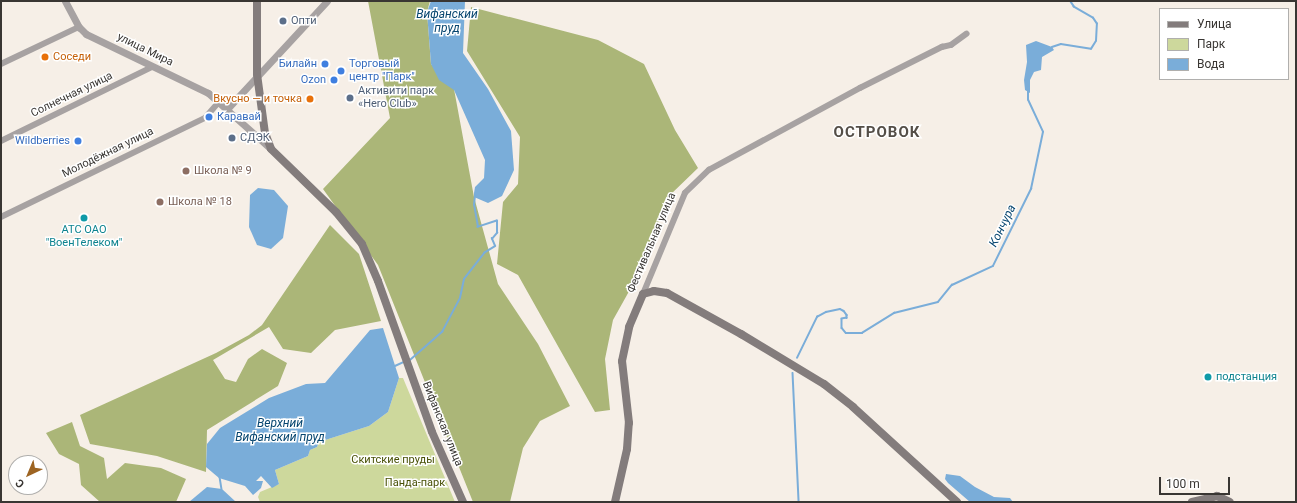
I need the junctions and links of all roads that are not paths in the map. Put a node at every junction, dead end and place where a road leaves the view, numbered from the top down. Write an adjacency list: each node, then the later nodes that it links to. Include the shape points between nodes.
1 (65, 1): 4 (street)
2 (257, 1): 8 (main road)
3 (327, 1): 8 (street)
4 (79, 27): 6 (street); 7 (street, улица Мира)
5 (966, 34): 14 (street, Фестивальная улица, via 951,46 942,47 860,88 709,170 685,193)
6 (1, 64)
7 (152, 67): 9 (street, улица Мира, via 208,93); 11 (street, Солнечная улица)
8 (257, 74): 10 (street); 12 (main road)
9 (219, 102): 10 (street, улица Мира); 13 (street, Молодёжная улица, via 205,118)
10 (227, 109): 12 (street, улица Мира)
11 (1, 141)
12 (271, 150): 15 (main road, Вифанская улица, via 336,212 362,244)
13 (1, 217)
14 (643, 294): 16 (main road, Фестивальная улица, via 628,327 622,361 629,423 627,449); 17 (main road, via 654,291 667,293 807,373 853,407)
15 (463, 502)
16 (615, 502)
17 (957, 502)
18 (1192, 502): 19 (main road, via 1217,496)
19 (1230, 502)

